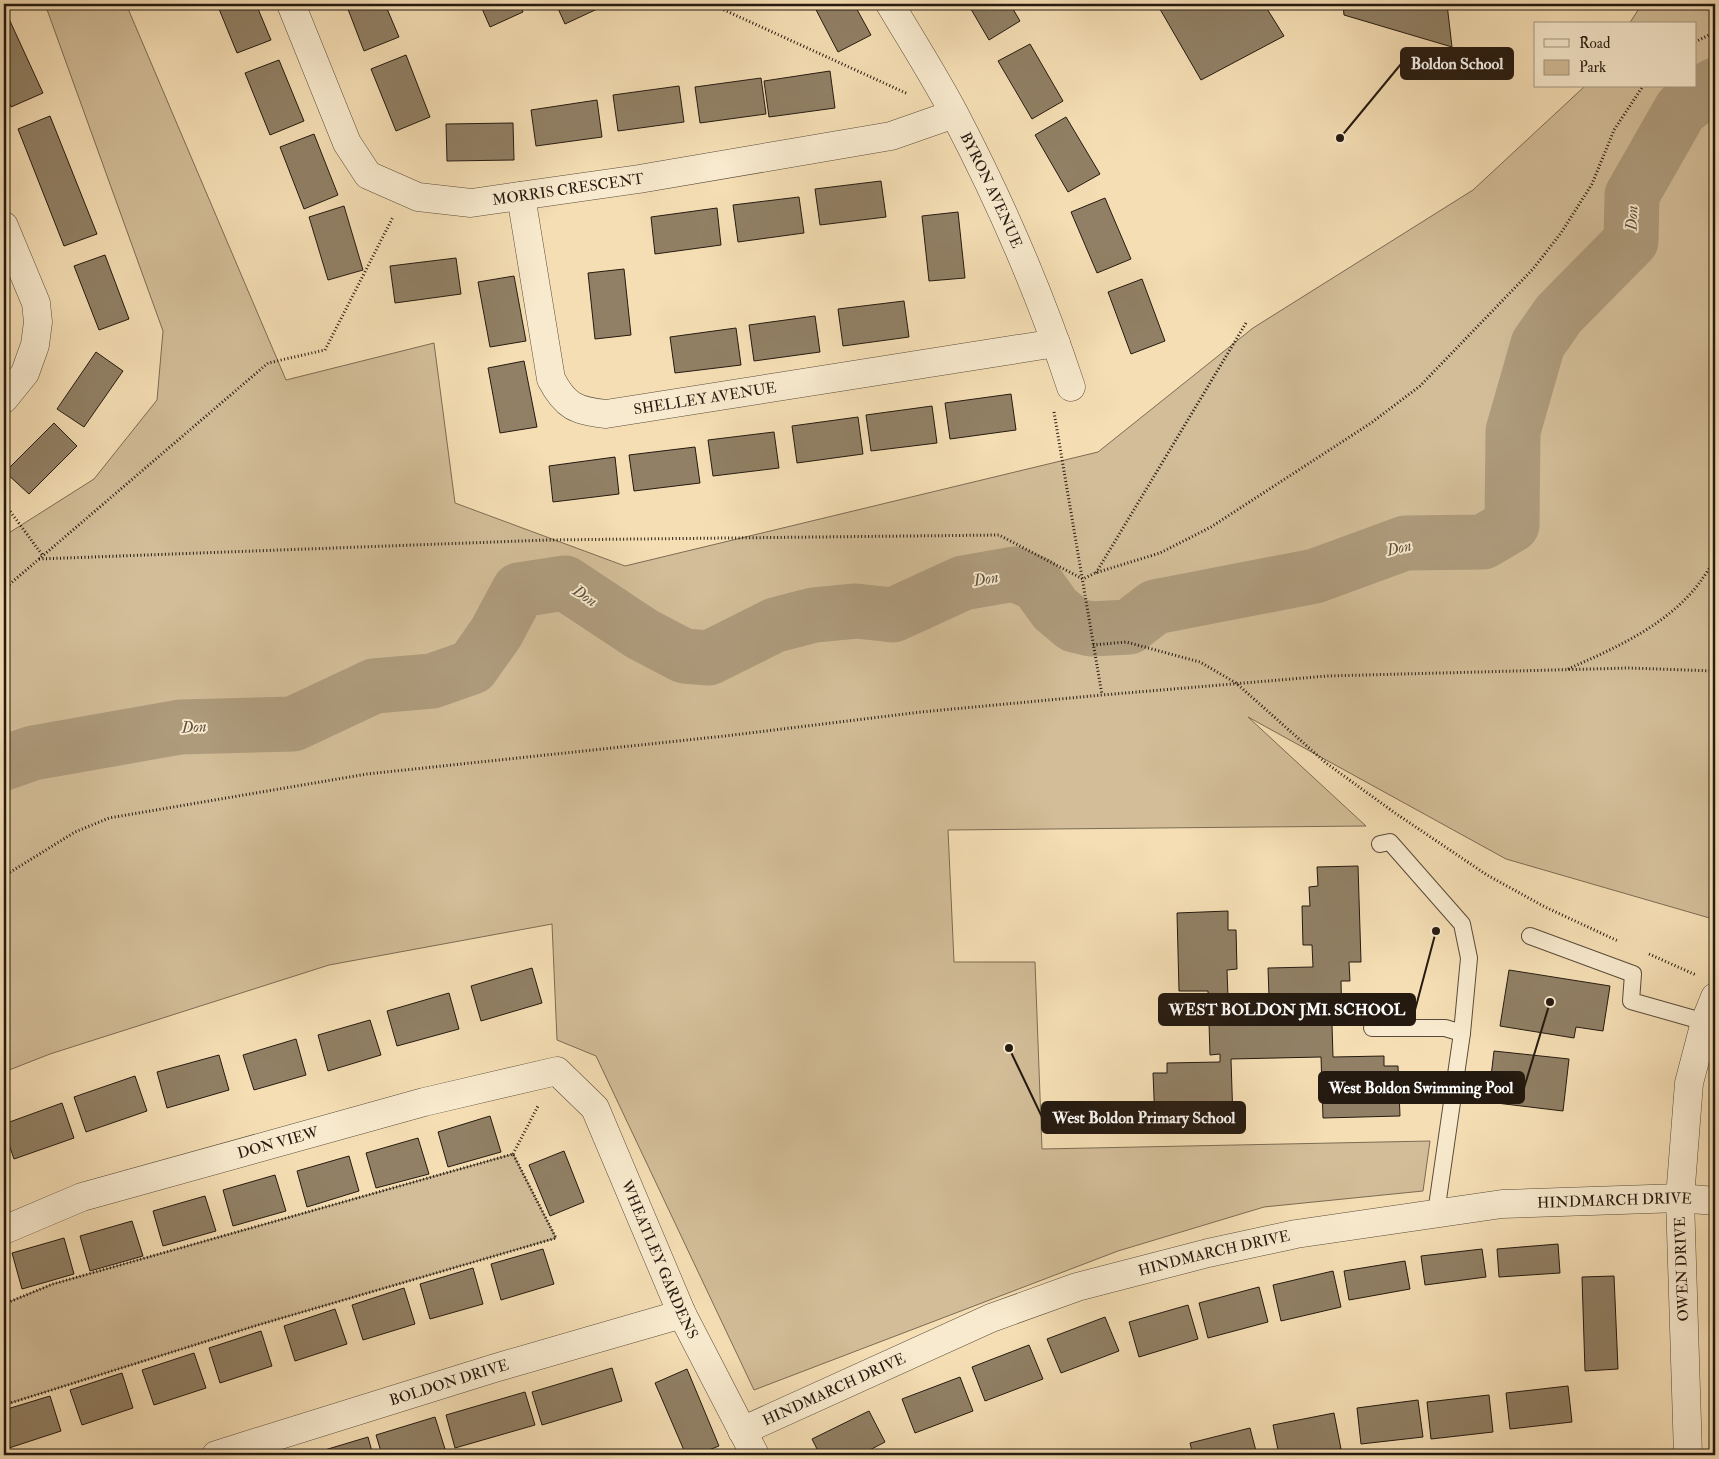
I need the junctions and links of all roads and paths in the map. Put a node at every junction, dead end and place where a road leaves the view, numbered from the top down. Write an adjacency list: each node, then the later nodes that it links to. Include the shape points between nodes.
1 (291, 4): 9 (street, MORRIS CRESCENT, via 347,143 368,175)
2 (711, 4): 7 (path)
3 (890, 4): 8 (street, BYRON AVENUE)
4 (1715, 32): 5 (path)
5 (1696, 42)
6 (1642, 88): 20 (path, via 1614,130 1592,184 1561,232 1533,269 1420,386 1371,423 1204,530 1160,553)
7 (908, 94)
8 (954, 114): 10 (street, MORRIS CRESCENT, via 891,136); 13 (street, BYRON AVENUE, via 998,202)
9 (406, 192): 10 (street, MORRIS CRESCENT, via 418,197 471,203); 17 (path, via 325,350 268,363)
10 (521, 196): 13 (street, SHELLEY AVENUE, via 551,378 558,393 586,412 606,414)
11 (4, 226): 15 (street, via 36,303 38,322 35,345 25,373)
12 (1246, 323): 20 (path)
13 (1056, 343): 14 (street, BYRON AVENUE)
14 (1071, 387): 21 (path, via 1051,394)
15 (4, 399)
16 (4, 503): 17 (path)
17 (43, 556): 18 (path)
18 (39, 559): 21 (path, via 548,540 999,535); 22 (path)
19 (1715, 560): 24 (path, via 1692,592 1664,618 1622,645)
20 (1095, 573): 21 (path)
21 (1083, 579): 23 (path)
22 (4, 589)
23 (1094, 645): 26 (path, via 1126,642 1147,647 1200,662); 27 (path)
24 (1566, 670): 25 (path); 26 (path, via 1327,676)
25 (1715, 671)
26 (1236, 683): 27 (path); 31 (path, via 1326,763 1394,813 1487,875 1545,907)
27 (1102, 695): 29 (path, via 367,774 109,818 75,832)
28 (1380, 844): 37 (lane, via 1390,842 1462,924 1469,958)
29 (4, 876)
30 (1530, 936): 35 (lane, via 1633,974 1631,1001)
31 (1621, 942)
32 (1647, 954): 33 (path)
33 (1698, 976)
34 (1715, 996): 35 (street, OWEN DRIVE)
35 (1705, 1022): 40 (street, OWEN DRIVE, via 1689,1083)
36 (1372, 1028): 37 (lane, via 1445,1028)
37 (1462, 1033): 42 (lane)
38 (556, 1070): 39 (path); 43 (street, DON VIEW, via 424,1102 82,1196); 45 (street, WHEATLEY GARDENS, via 595,1108)
39 (513, 1154): 44 (path, via 53,1284); 46 (path, via 556,1238 258,1325)
40 (1680, 1198): 41 (street, HINDMARCH DRIVE); 42 (street, HINDMARCH DRIVE, via 1502,1204); 50 (street, OWEN DRIVE)
41 (1715, 1201)
42 (1436, 1214): 47 (street, HINDMARCH DRIVE, via 1296,1234 1077,1287 991,1318)
43 (4, 1230)
44 (4, 1304)
45 (682, 1314): 47 (street, WHEATLEY GARDENS); 48 (street, BOLDON DRIVE)
46 (4, 1405)
47 (742, 1431): 49 (street, WHEATLEY GARDENS)
48 (216, 1455)
49 (755, 1455)
50 (1688, 1455)

